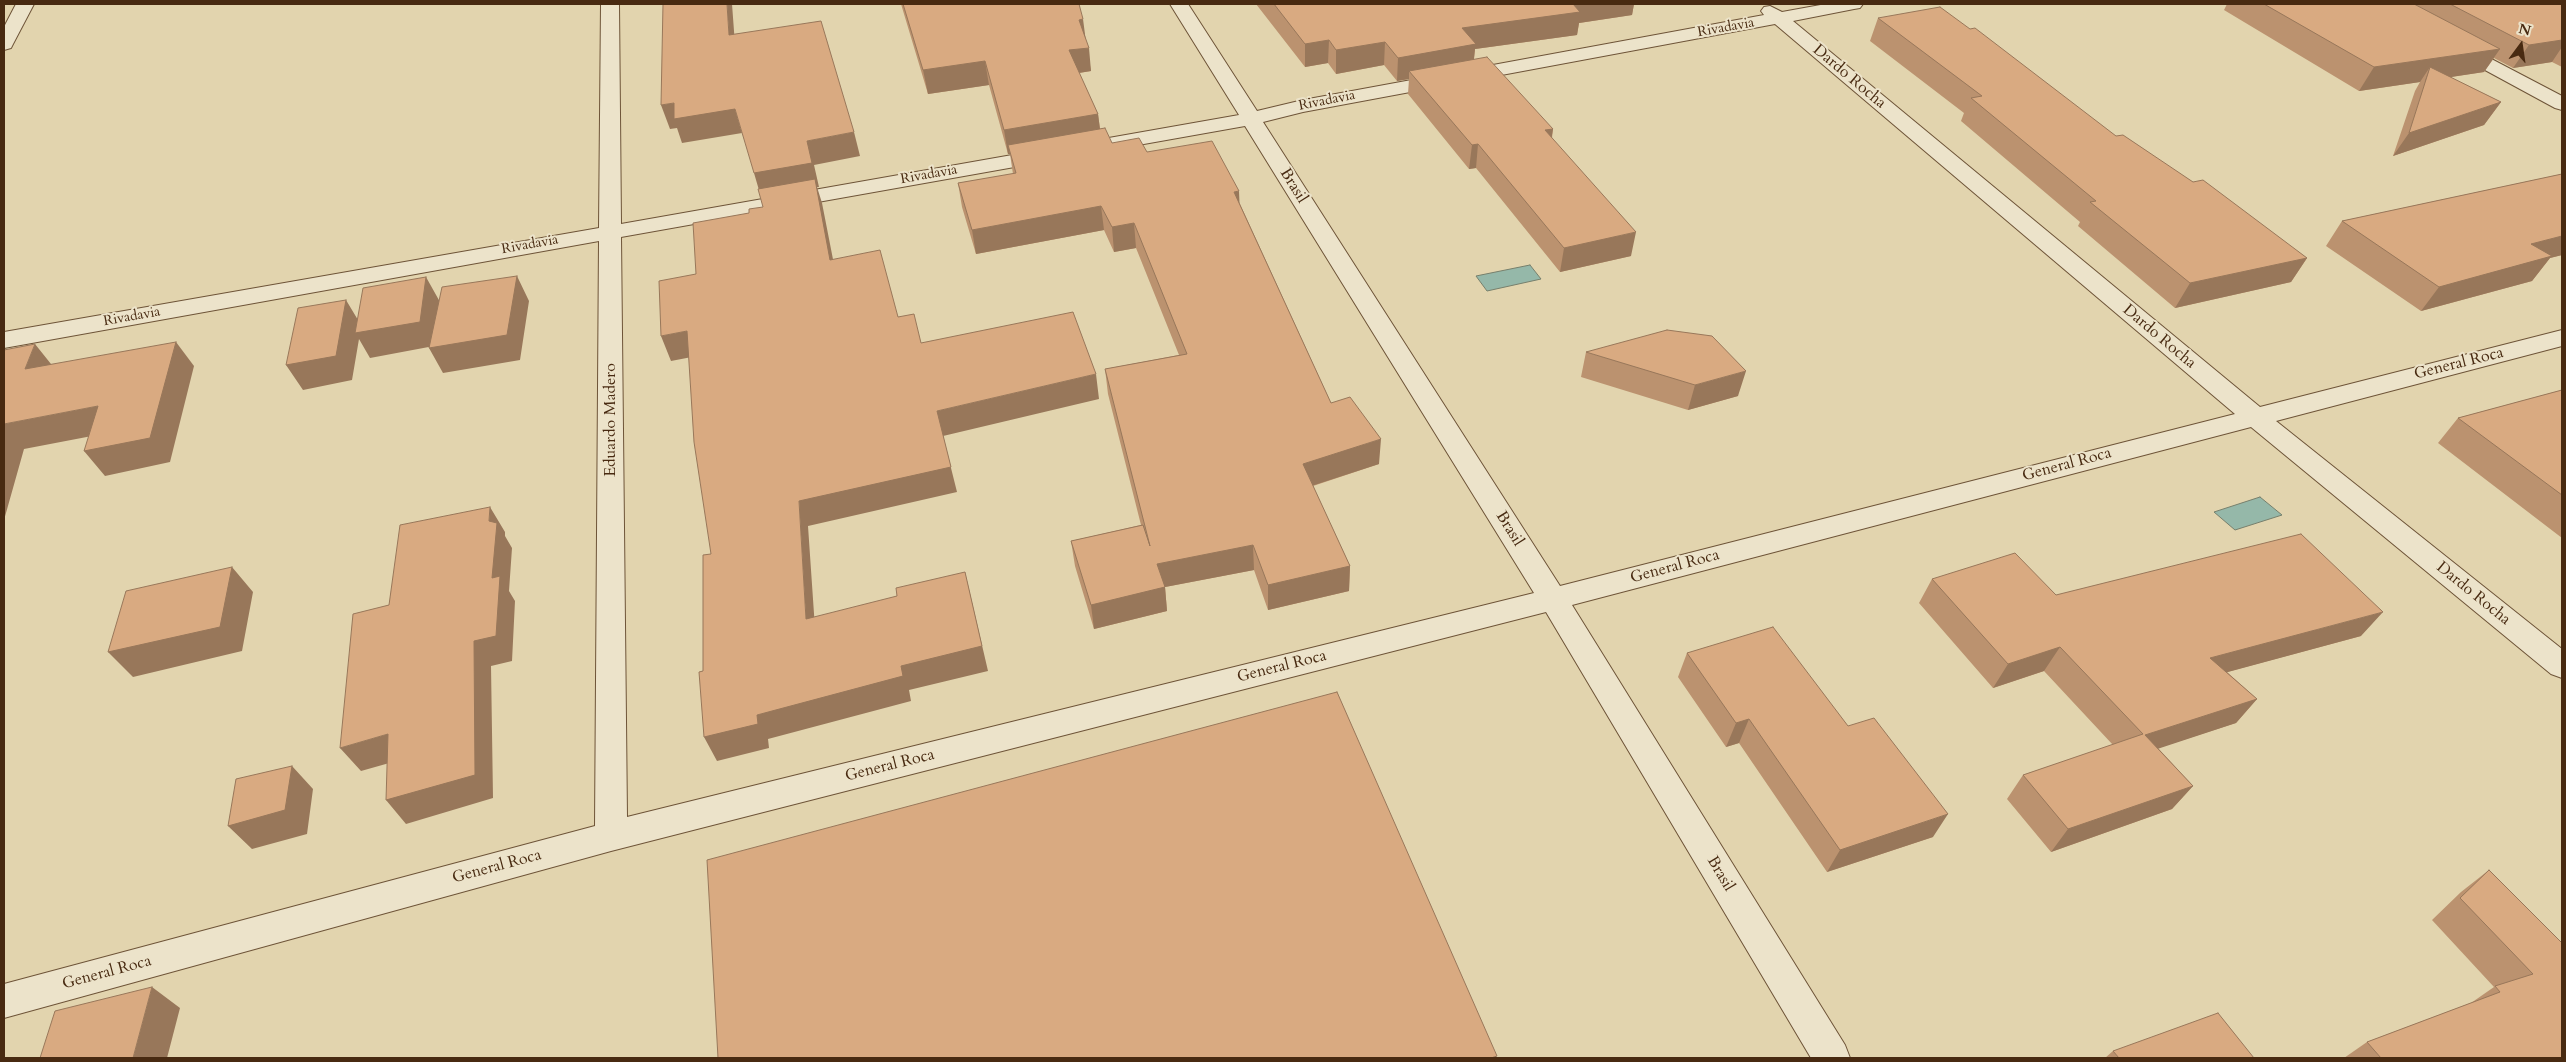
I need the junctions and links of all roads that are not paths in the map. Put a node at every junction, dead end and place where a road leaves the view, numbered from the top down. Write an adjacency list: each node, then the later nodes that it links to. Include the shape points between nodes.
1 (25, 4): 7 (street)
2 (610, 4): 10 (street, Eduardo Madero)
3 (1179, 4): 9 (street, Brasil)
4 (1854, 4): 5 (street, Rivadavia)
5 (1770, 11): 9 (street, Rivadavia); 13 (street, Dardo Rocha)
6 (2444, 40): 8 (street)
7 (4, 44)
8 (2562, 104)
9 (1250, 118): 10 (street, Rivadavia); 14 (street, Brasil)
10 (610, 230): 12 (street, Rivadavia); 16 (street, Eduardo Madero)
11 (2562, 338): 13 (street, General Roca)
12 (4, 340)
13 (2254, 416): 14 (street, General Roca); 15 (street, Dardo Rocha)
14 (1553, 599): 16 (street, General Roca); 18 (street, Brasil)
15 (2562, 666)
16 (612, 836): 17 (street, General Roca)
17 (4, 1001)
18 (1832, 1058)

